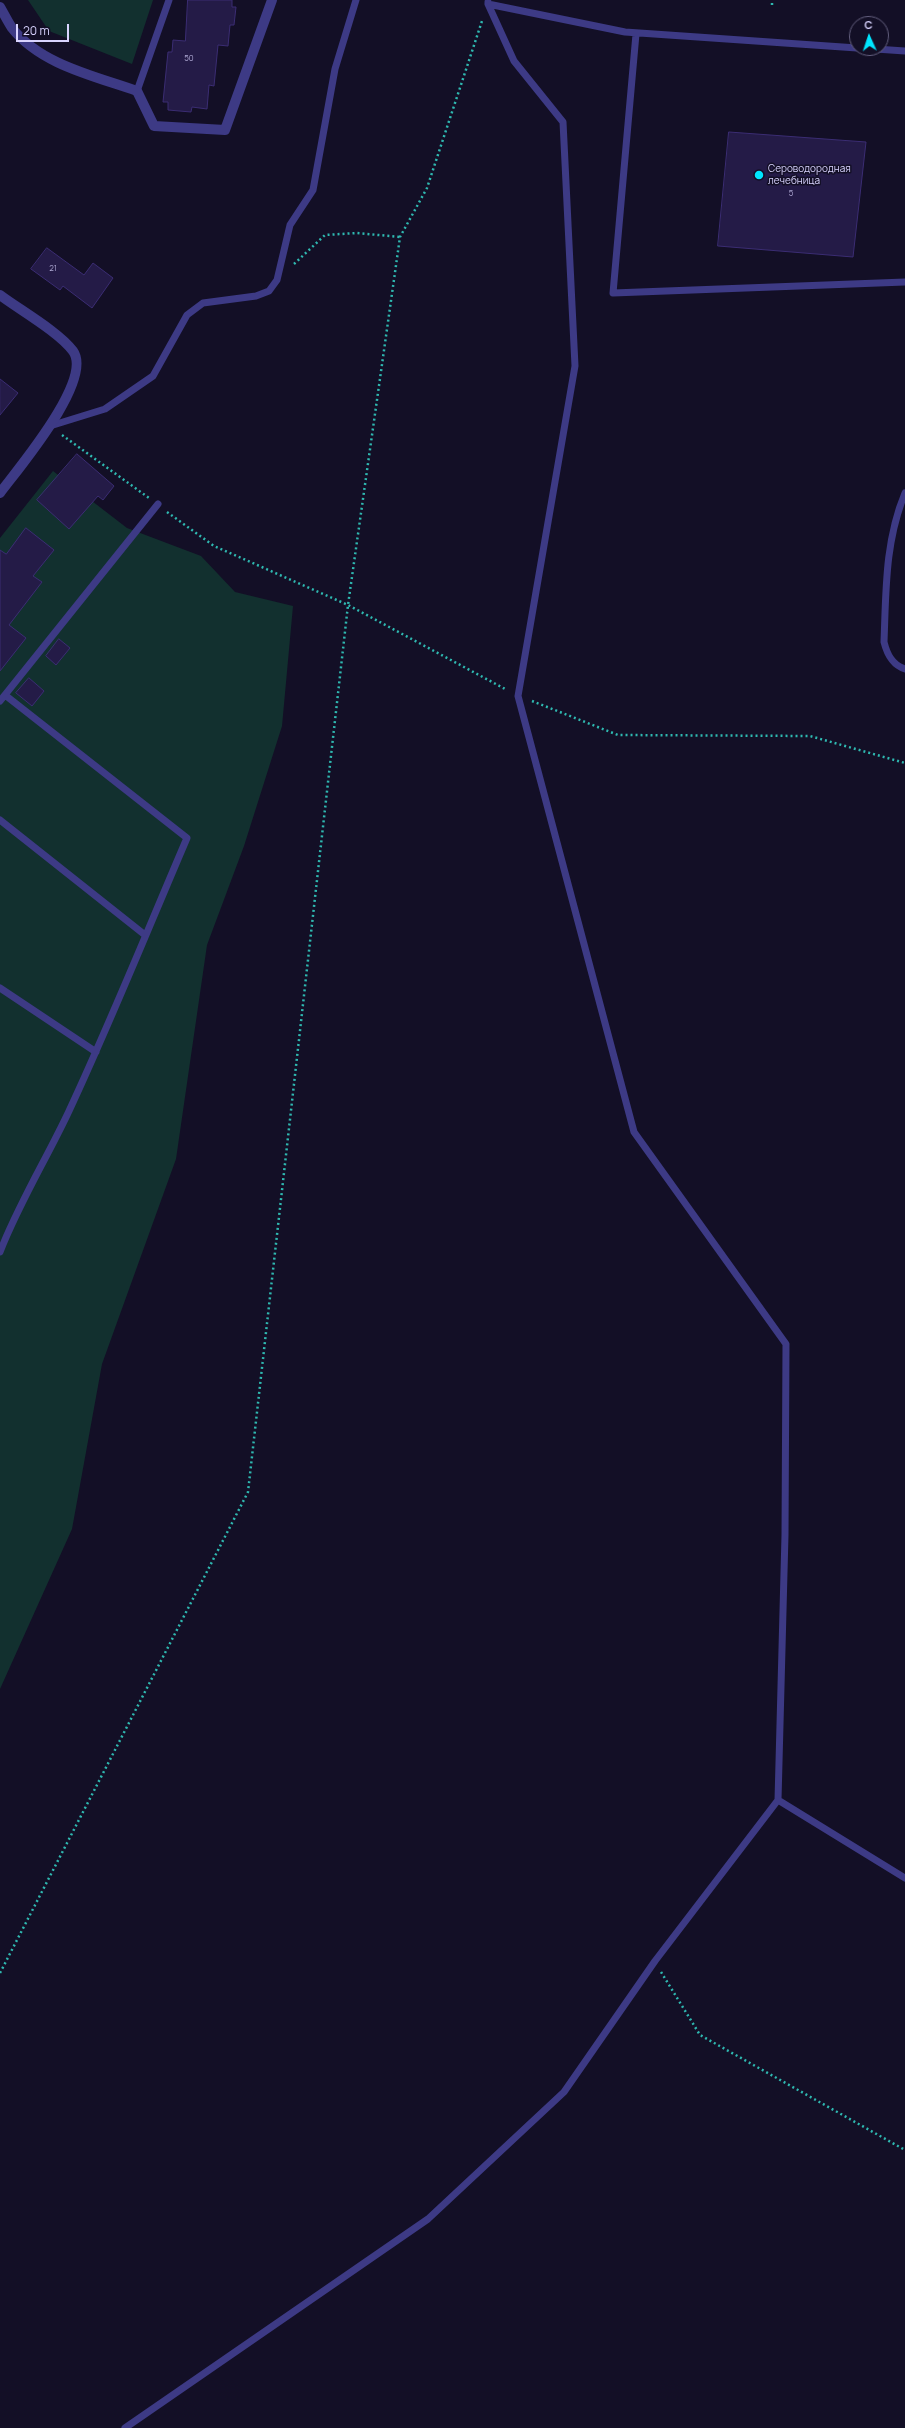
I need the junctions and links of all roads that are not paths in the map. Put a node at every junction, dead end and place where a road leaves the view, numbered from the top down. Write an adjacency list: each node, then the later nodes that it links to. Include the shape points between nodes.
1 (169, 0): 10 (lane)
2 (272, 0): 10 (street, via 224,130 154,126)
3 (356, 0): 13 (lane, via 335,69 313,190 290,225 277,280 269,291 256,296 203,303 187,315 153,376 105,409)
4 (488, 2): 6 (lane); 24 (lane, via 514,61 563,122 575,366 518,696 634,1132 786,1344 785,1535)
5 (0, 7): 10 (street, via 12,28 30,46 51,59)
6 (636, 34): 7 (lane); 11 (lane, via 613,293)
7 (849, 47)
8 (889, 50): 9 (lane)
9 (905, 51)
10 (137, 91)
11 (905, 282)
12 (0, 296): 13 (street, via 64,342 74,353 74,381 69,395)
13 (50, 426): 15 (street)
14 (905, 493): 17 (lane, via 893,527 888,555 884,642 886,652 892,661)
15 (0, 494)
16 (158, 504): 18 (lane)
17 (905, 668)
18 (2, 698): 20 (lane, via 187,838)
19 (0, 820): 20 (lane)
20 (145, 935): 22 (lane)
21 (0, 988): 22 (lane)
22 (96, 1052): 23 (lane)
23 (0, 1252)
24 (778, 1800): 25 (lane); 26 (lane, via 655,1962 564,2092 428,2219)
25 (905, 1878)
26 (125, 2428)

